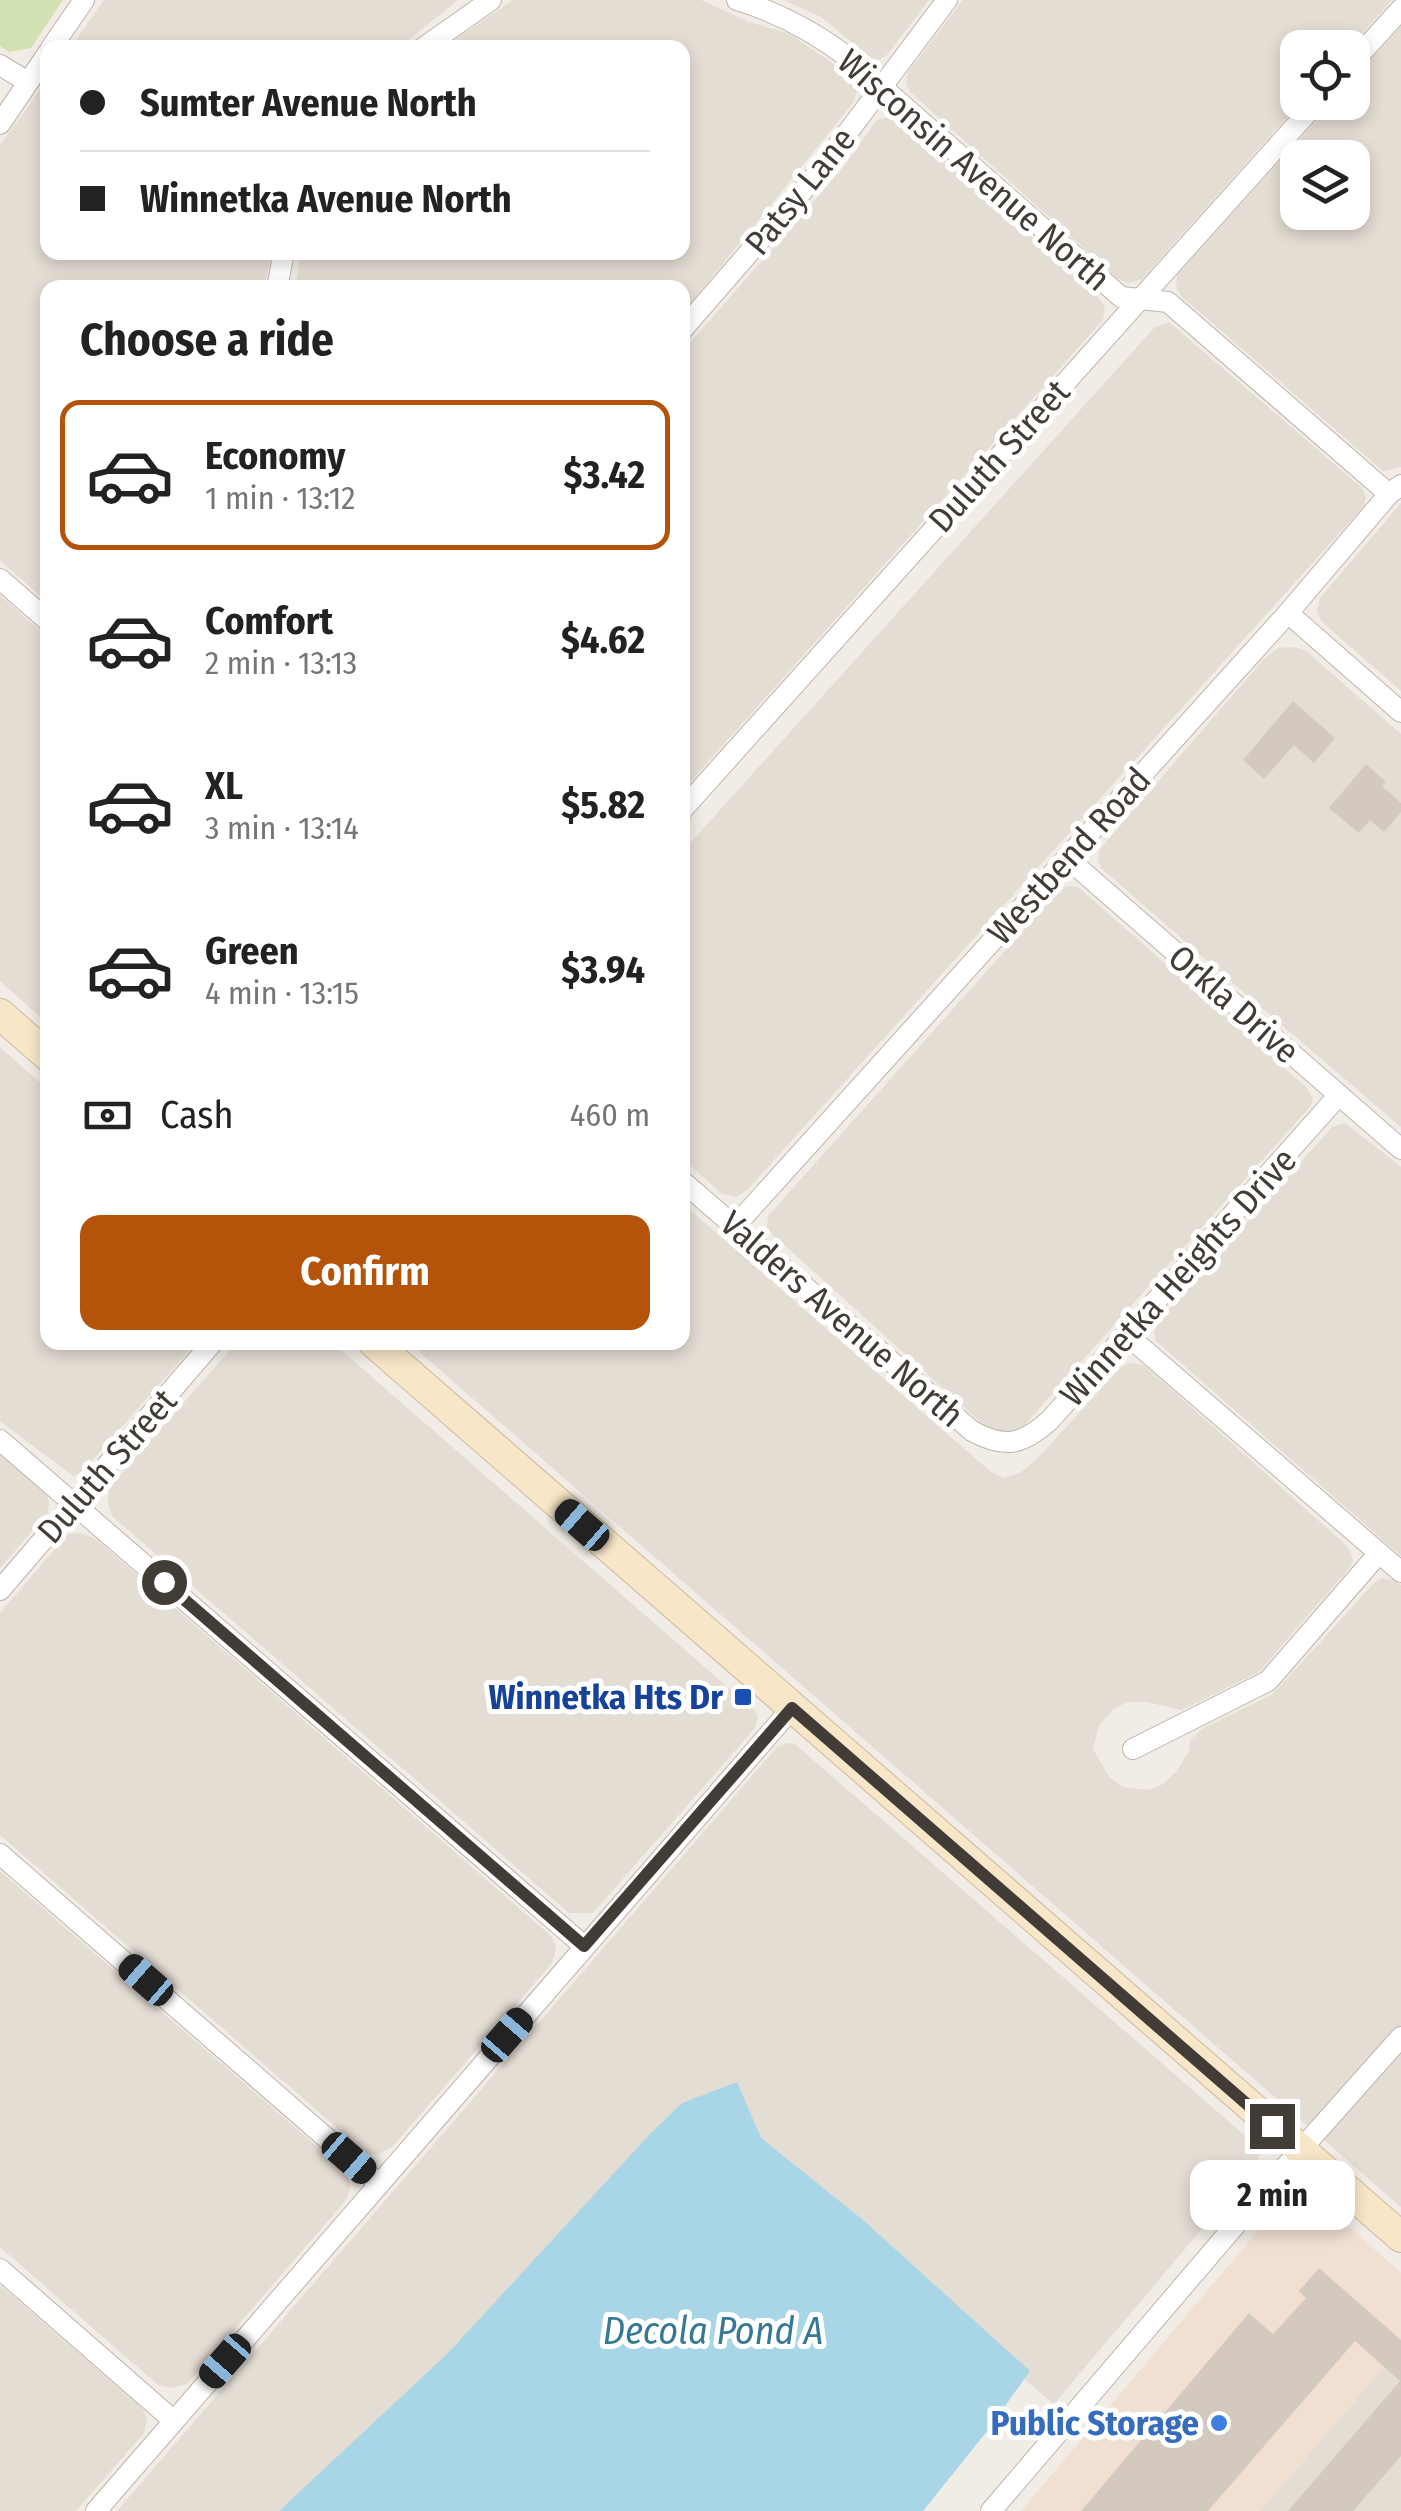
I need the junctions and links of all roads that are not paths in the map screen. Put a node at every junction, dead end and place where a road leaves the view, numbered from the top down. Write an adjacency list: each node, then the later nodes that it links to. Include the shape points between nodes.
1 (84, 0): 6 (street)
2 (491, 0): 7 (street)
3 (738, 0): 12 (street, Wisconsin Avenue North, via 818,35)
4 (947, 0): 12 (street, Patsy Lane)
5 (1401, 8): 8 (street)
6 (57, 40)
7 (434, 40)
8 (1370, 42)
9 (0, 64): 11 (street)
10 (40, 65): 11 (street)
11 (28, 82): 14 (street)
12 (882, 87): 15 (street, Wisconsin Avenue North, via 1121,297); 16 (street, Patsy Lane)
13 (1300, 120): 15 (street, Duluth Street)
14 (0, 124)
15 (1140, 298): 17 (street, Wisconsin Avenue North, via 1168,302); 22 (street, Duluth Street)
16 (690, 321)
17 (1395, 489): 19 (street, Westbend Road)
18 (0, 579): 20 (street)
19 (1288, 613): 21 (street); 23 (street, Westbend Road)
20 (40, 614)
21 (1401, 712)
22 (690, 801)
23 (1067, 858): 26 (street, Orkla Drive); 29 (street, Westbend Road)
24 (0, 1014): 25 (main road)
25 (40, 1049)
26 (1338, 1096): 27 (street, Orkla Drive); 30 (street, Winnetka Heights Drive)
27 (1401, 1149)
28 (690, 1188): 29 (street, Valders Avenue North)
29 (735, 1226): 34 (street, Valders Avenue North, via 972,1431)
30 (1127, 1334): 34 (street, Winnetka Heights Drive, via 1050,1420 1032,1436); 36 (street)
31 (206, 1350): 35 (street, Duluth Street)
32 (382, 1350): 39 (main road)
33 (0, 1440): 35 (street)
34 (1008, 1443)
35 (74, 1504): 38 (street, Duluth Street); 42 (street)
36 (1379, 1554): 37 (street); 40 (street, via 1268,1682)
37 (1401, 1572)
38 (0, 1590)
39 (792, 1708): 42 (street); 44 (main road)
40 (1132, 1749)
41 (0, 1854): 45 (street)
42 (584, 1946): 45 (street)
43 (1401, 2037): 44 (street)
44 (1300, 2150): 46 (main road); 50 (street)
45 (378, 2183): 48 (street)
46 (1401, 2238)
47 (0, 2269): 48 (street)
48 (174, 2421): 49 (street)
49 (96, 2511)
50 (991, 2511)

